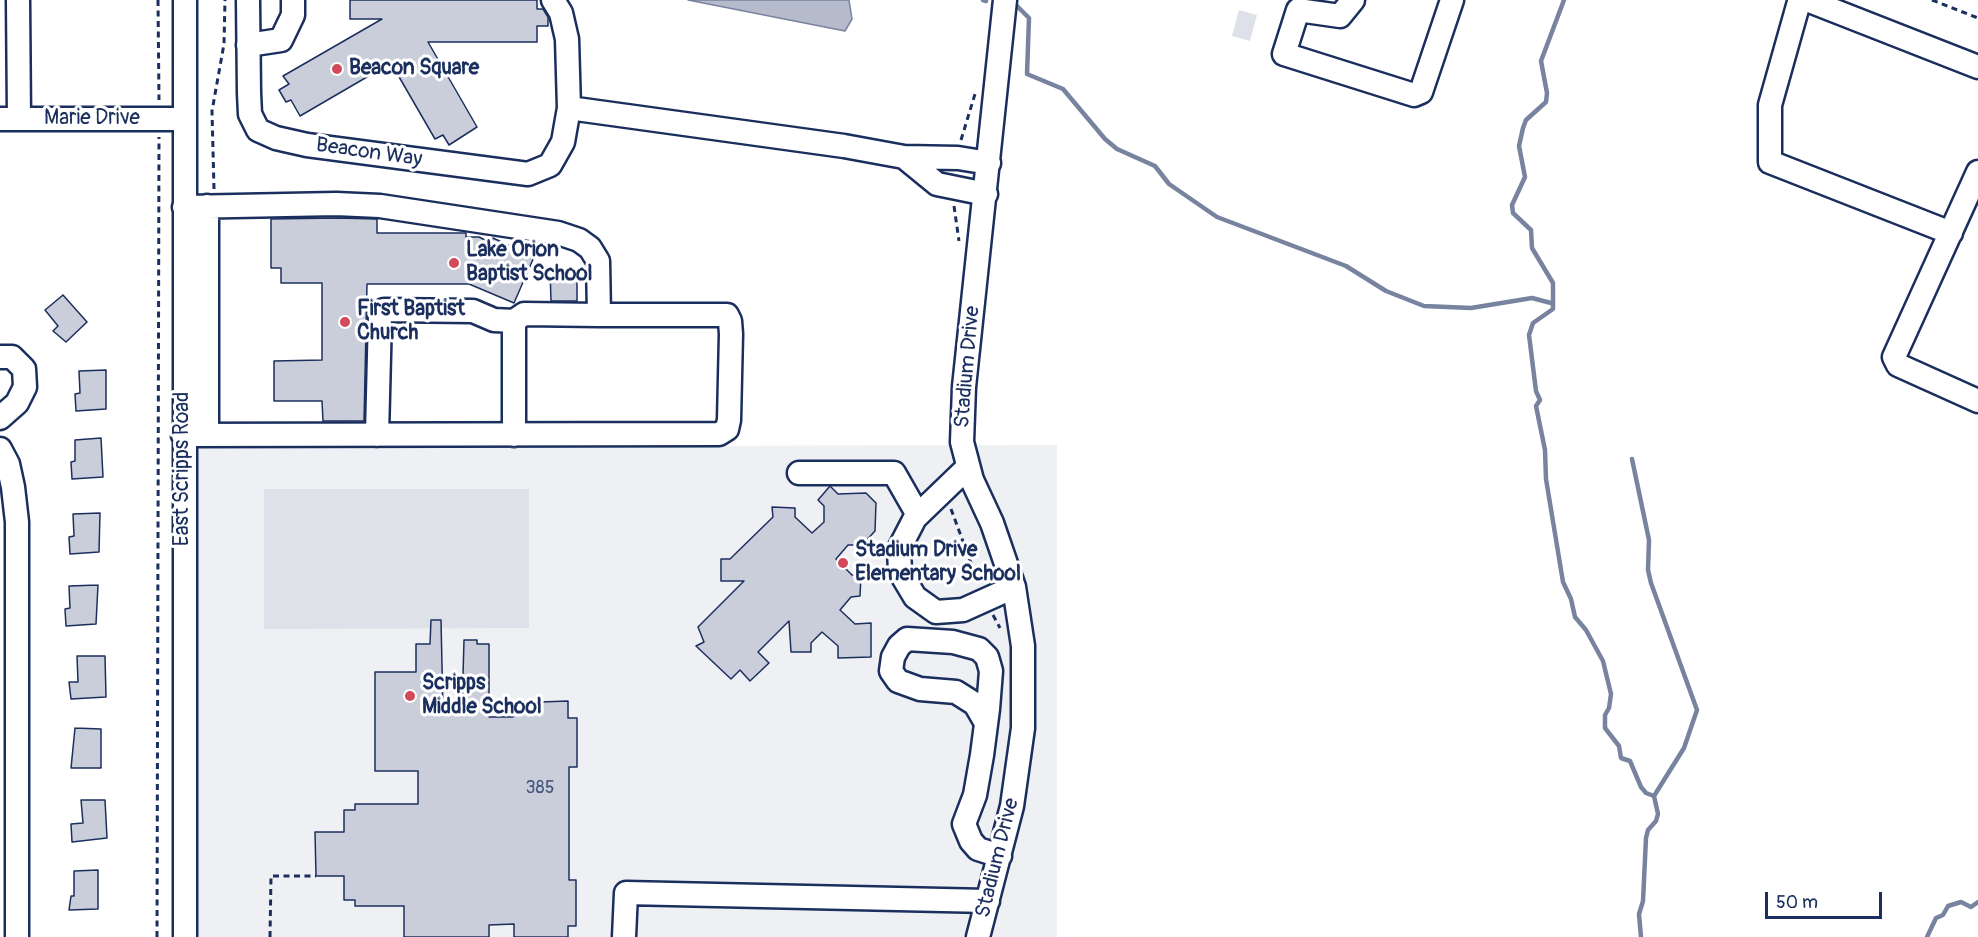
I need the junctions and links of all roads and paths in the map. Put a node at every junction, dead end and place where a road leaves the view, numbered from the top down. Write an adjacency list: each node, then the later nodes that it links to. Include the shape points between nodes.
1 (18, 0): 15 (street)
2 (158, 0): 16 (path)
3 (184, 0): 17 (street, East Scripps Road)
4 (248, 0): 12 (street, Beacon Way)
5 (293, 0): 12 (street, via 293,15 281,40)
6 (553, 0): 14 (street, Beacon Way, via 561,13 567,39)
7 (1005, 0): 19 (street, Stadium Drive)
8 (1353, 0): 9 (street, via 1340,16 1298,10 1284,54 1417,95)
9 (1452, 0)
10 (1932, 0): 11 (path)
11 (1978, 18)
12 (248, 45): 14 (street, Beacon Way, via 250,114 258,130 307,145 528,174 550,165 562,142)
13 (1978, 67): 24 (street, via 1807,0 1799,2 1770,105 1770,162)
14 (569, 108): 18 (street)
15 (9, 119): 16 (street, Marie Drive)
16 (159, 119): 17 (street, Marie Drive); 45 (path)
17 (184, 119): 22 (street, East Scripps Road)
18 (904, 157): 19 (street); 21 (street, via 937,184)
19 (989, 163): 21 (street, Stadium Drive)
20 (1978, 172): 24 (street)
21 (986, 194): 35 (street, Stadium Drive, via 964,387 962,442)
22 (184, 207): 23 (street); 30 (street, East Scripps Road)
23 (207, 207): 25 (street, via 380,206 558,233 579,240 598,261); 31 (street)
24 (1951, 233): 28 (street, via 1894,357 1898,365)
25 (599, 315): 26 (street, via 524,314); 33 (street, via 727,315 731,334 727,429 719,434)
26 (514, 321): 32 (street, via 494,320 473,311 384,310 380,315); 33 (street)
27 (0, 357): 29 (street, via 12,357 24,369 25,387 17,403)
28 (1978, 401)
29 (0, 418)
30 (183, 435): 31 (street); 46 (street, East Scripps Road)
31 (207, 435): 32 (street)
32 (377, 435): 33 (street)
33 (514, 435)
34 (0, 450): 40 (street, via 8,464 17,522)
35 (968, 467): 37 (street); 38 (street, Stadium Drive)
36 (799, 473): 37 (street, via 894,473)
37 (918, 515): 38 (street, via 899,549 900,572 915,597 936,612 963,610)
38 (1014, 587): 41 (street, Stadium Drive, via 1023,646 1023,728 1012,806)
39 (986, 723): 39 (street, via 991,671 987,657 979,649 920,639 907,639 899,646 891,671 898,681 920,689 956,693 975,704); 41 (street, via 975,795 964,824 978,849)
40 (8, 790): 44 (street)
41 (999, 856): 43 (street, Stadium Drive)
42 (316, 876): 47 (path, via 271,876)
43 (988, 901): 48 (street, via 626,893); 49 (street, Stadium Drive)
44 (17, 937)
45 (157, 937)
46 (185, 937)
47 (270, 937)
48 (624, 937)
49 (978, 937)

